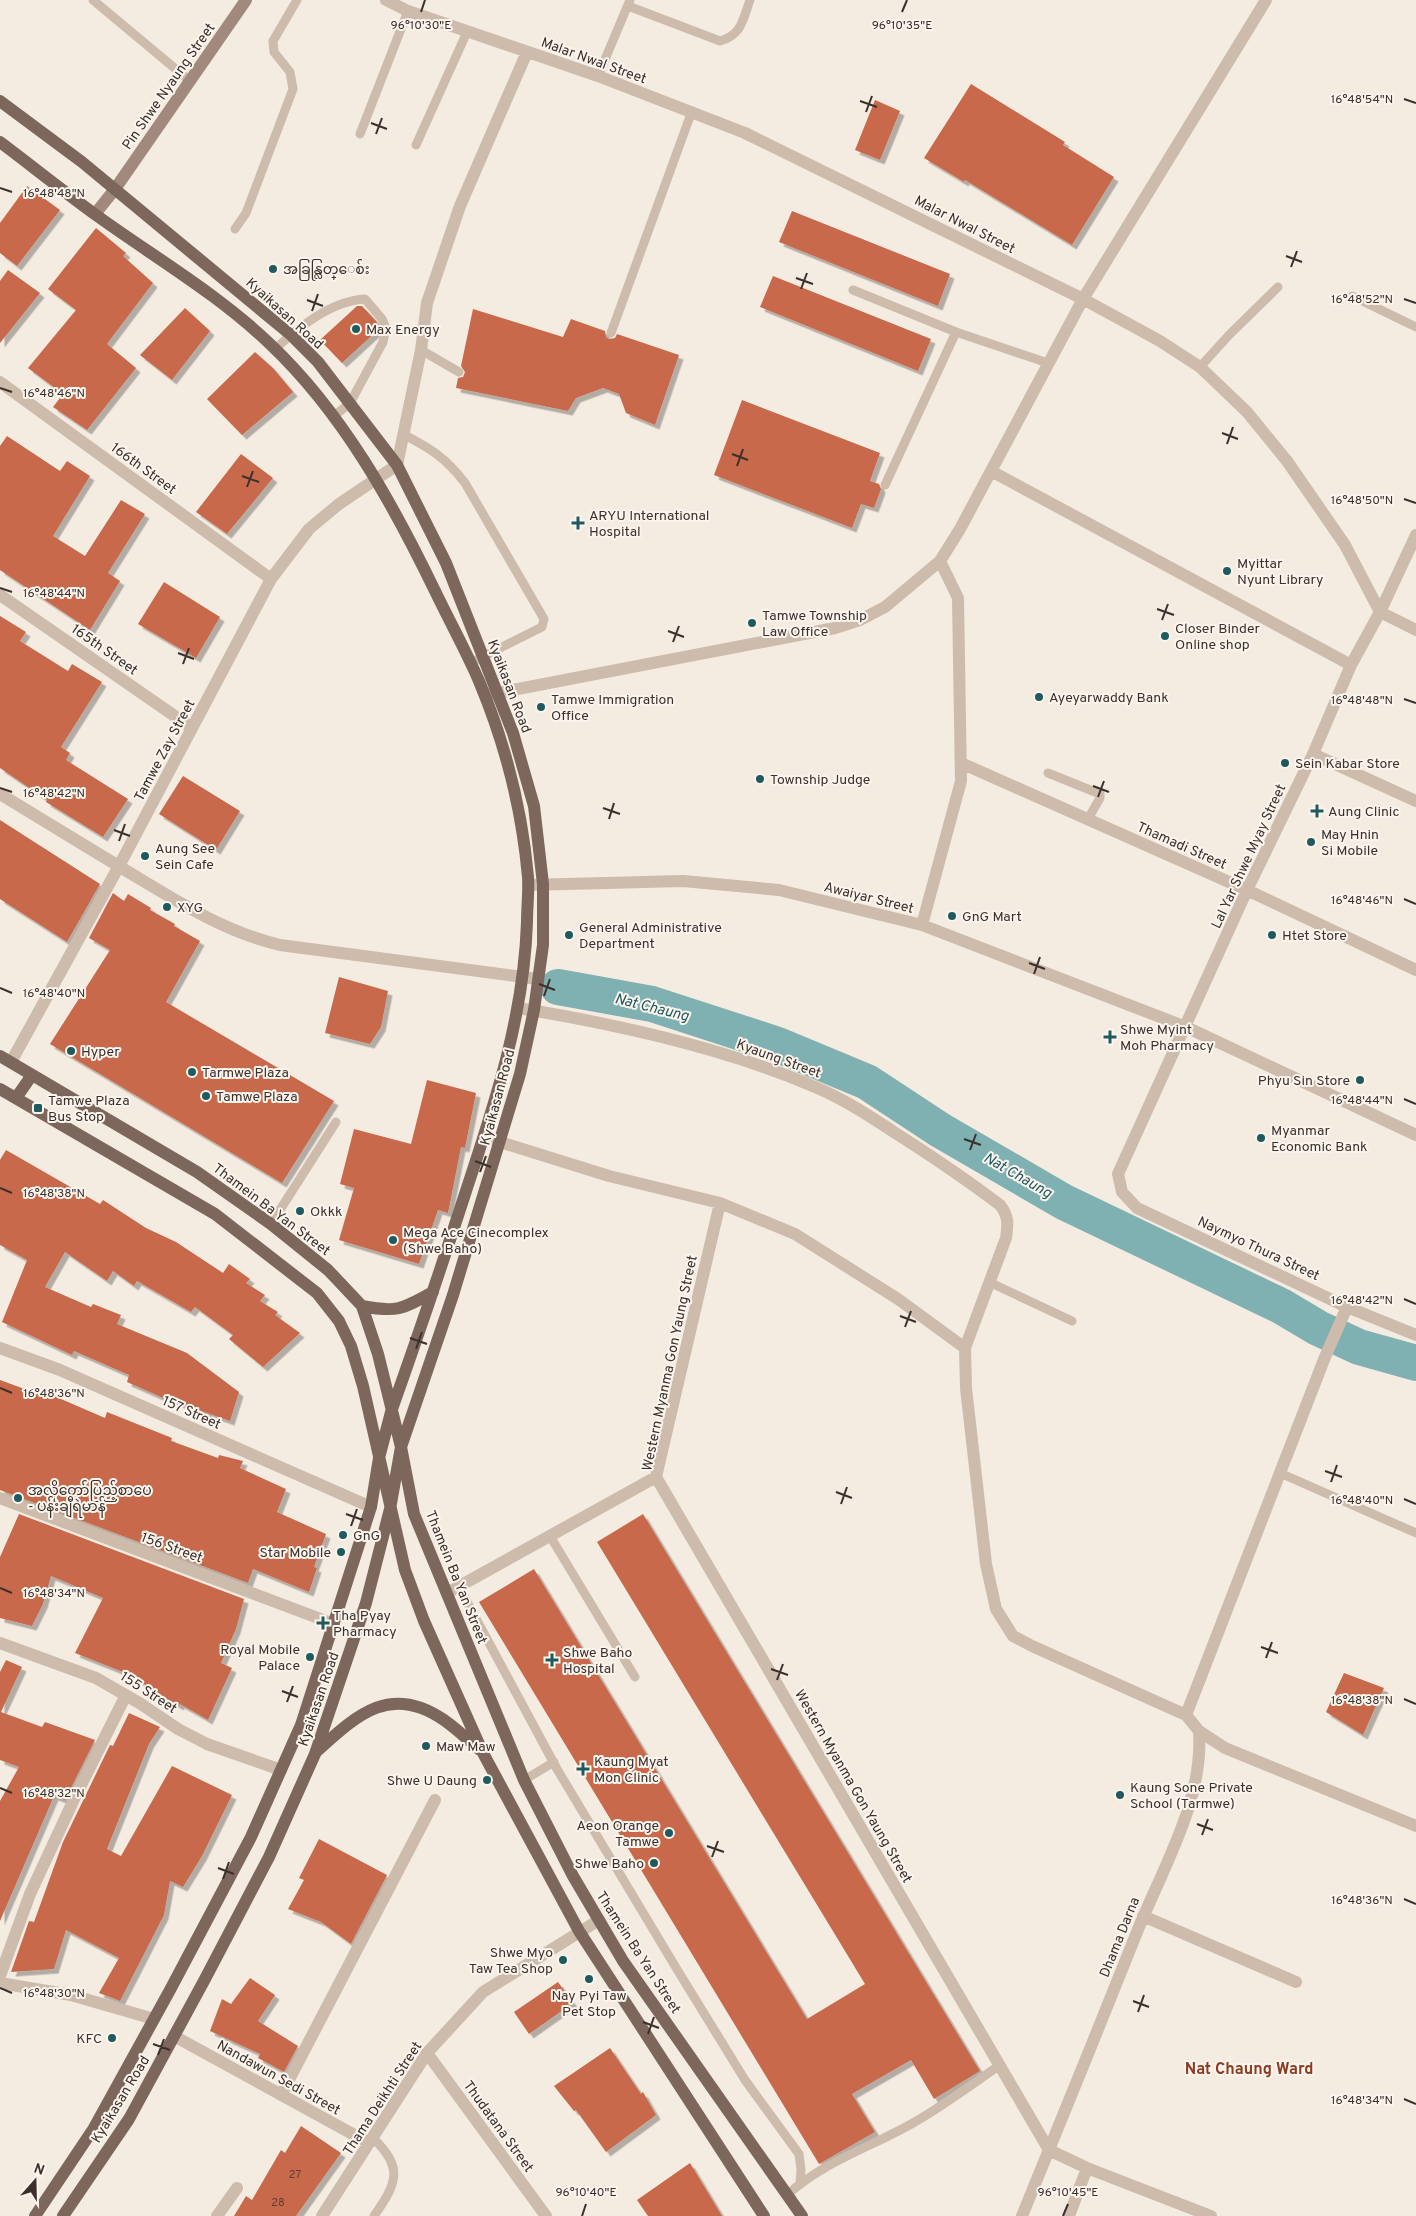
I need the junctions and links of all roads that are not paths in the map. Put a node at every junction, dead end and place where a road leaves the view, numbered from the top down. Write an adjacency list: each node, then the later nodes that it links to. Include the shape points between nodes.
1 (93, 0): 12 (lane)
2 (246, 0): 12 (street, Pin Shwe Nyaung Street)
3 (297, 0): 20 (lane, via 273,41 274,52 290,72 293,89 246,213)
4 (386, 0): 8 (street, Malar Nwal Street)
5 (750, 0): 7 (lane, via 740,27 731,38 720,41)
6 (1266, 0): 24 (street)
7 (629, 3): 11 (lane)
8 (408, 11): 9 (street, Malar Nwal Street); 15 (lane)
9 (468, 32): 10 (street, Malar Nwal Street); 17 (lane)
10 (527, 52): 11 (street, Malar Nwal Street); 30 (street, via 460,206 427,303)
11 (598, 76): 14 (street, Malar Nwal Street)
12 (190, 81): 18 (street, Pin Shwe Nyaung Street)
13 (0, 101): 18 (main road, Kyaikasan Road)
14 (692, 111): 24 (street, Malar Nwal Street, via 849,183); 27 (lane)
15 (360, 134)
16 (0, 142): 19 (main road, Kyaikasan Road)
17 (416, 145)
18 (115, 189): 19 (street, Pin Shwe Nyaung Street); 28 (main road, Kyaikasan Road)
19 (94, 214): 29 (main road, Kyaikasan Road, via 212,295)
20 (236, 229)
21 (1278, 287): 32 (lane)
22 (853, 290): 26 (lane)
23 (1352, 296): 25 (lane)
24 (1083, 299): 31 (street); 32 (street, Malar Nwal Street)
25 (1416, 326)
26 (956, 332): 31 (lane); 41 (lane)
27 (612, 333)
28 (291, 335): 29 (lane); 35 (main road, Kyaikasan Road, via 318,362); 35 (lane, via 349,300 364,299 382,319 386,328 383,342)
29 (275, 349): 36 (main road, Kyaikasan Road, via 304,378)
30 (421, 350): 33 (lane); 37 (street)
31 (1048, 363): 39 (street)
32 (1200, 367): 46 (street, Malar Nwal Street, via 1247,412 1287,461 1345,545)
33 (460, 372)
34 (0, 382): 44 (street, 166th Street)
35 (350, 403): 36 (lane); 38 (main road, Kyaikasan Road)
36 (333, 417): 40 (main road, Kyaikasan Road)
37 (403, 434): 38 (street); 48 (lane, via 449,462 465,483 544,618 542,627)
38 (397, 465): 40 (street, Tamwe Zay Street); 48 (main road, Kyaikasan Road, via 446,563)
39 (991, 472): 43 (street); 50 (street)
40 (376, 478): 44 (street, Tamwe Zay Street, via 310,529); 49 (main road, Kyaikasan Road)
41 (885, 485)
42 (1416, 535): 46 (street, Lal Yar Shwe Myay Street)
43 (940, 561): 51 (street, via 885,607 835,628); 55 (street, via 958,598)
44 (271, 579): 53 (street, Tamwe Zay Street)
45 (0, 595): 53 (street, 165th Street)
46 (1380, 612): 47 (street); 50 (street, Lal Yar Shwe Myay Street)
47 (1416, 630)
48 (484, 656): 49 (lane); 51 (main road, Kyaikasan Road)
49 (470, 663): 52 (main road, Kyaikasan Road)
50 (1351, 665): 54 (street, Lal Yar Shwe Myay Street)
51 (499, 692): 52 (street); 61 (main road, Kyaikasan Road, via 534,806)
52 (484, 696): 62 (main road, Kyaikasan Road, via 500,736 518,804)
53 (192, 728): 60 (street, Tamwe Zay Street)
54 (1313, 754): 58 (street); 63 (street, Lal Yar Shwe Myay Street)
55 (961, 763): 59 (street, Thamadi Street); 64 (street, via 961,781)
56 (1048, 773): 59 (lane, via 1100,794)
57 (0, 794): 60 (street)
58 (1416, 801)
59 (1088, 819): 63 (street, Thamadi Street)
60 (119, 866): 66 (street, via 192,910 260,940); 71 (street, Tamwe Zay Street)
61 (543, 884): 62 (street, Awaiyar Street); 64 (street, Awaiyar Street, via 684,881 779,890); 67 (main road, Kyaikasan Road, via 543,945)
62 (528, 885): 66 (main road, Kyaikasan Road)
63 (1247, 890): 65 (street, Thamadi Street); 70 (street, Lal Yar Shwe Myay Street)
64 (922, 925): 70 (street, Awaiyar Street)
65 (1416, 970)
66 (523, 978): 67 (street); 68 (main road, Kyaikasan Road)
67 (538, 979): 69 (main road, Kyaikasan Road)
68 (518, 1008): 69 (street, Kyaung Street); 77 (main road, Kyaikasan Road, via 512,1042)
69 (534, 1010): 78 (main road, Kyaikasan Road); 82 (street, Kyaung Street, via 702,1048 815,1086 858,1108 952,1169 1006,1211 1006,1238)
70 (1186, 1026): 76 (street, Awaiyar Street); 79 (street, Lal Yar Shwe Myay Street, via 1118,1174)
71 (5, 1059): 72 (main road, Thamein Ba Yan Street)
72 (32, 1075): 74 (main road); 81 (main road, Thamein Ba Yan Street, via 197,1172)
73 (0, 1089): 74 (main road)
74 (16, 1098): 92 (main road, via 215,1214 317,1293 340,1321 351,1346)
75 (336, 1122): 81 (lane)
76 (1416, 1135)
77 (484, 1137): 78 (street); 83 (main road, Kyaikasan Road)
78 (501, 1141): 80 (street, via 608,1176); 91 (main road, Kyaikasan Road)
79 (1122, 1192): 85 (street, Naymyo Thura Street, via 1137,1208)
80 (720, 1203): 89 (street, via 802,1238 898,1299); 94 (street, Western Myanma Gon Yaung Street)
81 (271, 1224): 84 (main road, Thamein Ba Yan Street, via 328,1270)
82 (990, 1282): 86 (lane); 89 (street)
83 (433, 1292): 84 (main road, via 408,1306 386,1311); 90 (main road, Kyaikasan Road)
84 (362, 1306): 90 (main road, Thamein Ba Yan Street, via 378,1354)
85 (1347, 1307): 87 (street, Naymyo Thura Street); 93 (street)
86 (1072, 1320)
87 (1416, 1335)
88 (0, 1348): 96 (street, 157 Street, via 60,1370)
89 (965, 1348): 106 (street, via 966,1388 986,1564 996,1609 1004,1624 1013,1636 1032,1646)
90 (391, 1412): 91 (main road, Thamein Ba Yan Street); 92 (main road, Kyaikasan Road)
91 (401, 1447): 97 (main road, Kyaikasan Road); 101 (main road, Thamein Ba Yan Street, via 414,1514)
92 (379, 1458): 96 (main road, Kyaikasan Road); 97 (main road)
93 (1280, 1473): 98 (lane); 106 (street)
94 (656, 1477): 99 (street); 124 (street, Western Myanma Gon Yaung Street)
95 (0, 1498): 102 (street, 156 Street)
96 (371, 1508): 102 (main road, Kyaikasan Road)
97 (390, 1509): 108 (main road, via 405,1570 421,1614); 109 (main road, Kyaikasan Road, via 366,1603)
98 (1416, 1532)
99 (550, 1536): 100 (street); 104 (lane)
100 (459, 1587): 101 (street); 110 (lane)
101 (447, 1593): 112 (main road, Thamein Ba Yan Street)
102 (334, 1624): 111 (main road, Kyaikasan Road, via 301,1725)
103 (0, 1643): 105 (street, 155 Street, via 96,1678)
104 (635, 1677)
105 (126, 1695): 111 (street, 155 Street, via 207,1744); 118 (street, via 30,1894)
106 (1186, 1715): 107 (street)
107 (1199, 1731): 114 (street, via 1225,1748); 115 (street, Dhama Darna, via 1198,1755 1184,1824)
108 (483, 1753): 109 (main road, via 444,1720 416,1705 390,1702 367,1710 348,1723); 117 (main road)
109 (315, 1754): 122 (main road, Kyaikasan Road, via 269,1858)
110 (554, 1762): 112 (lane); 129 (lane, via 744,2080 799,2154)
111 (281, 1770): 121 (main road, Kyaikasan Road, via 251,1837)
112 (524, 1780): 116 (main road, Thamein Ba Yan Street)
113 (435, 1800): 125 (street)
114 (1416, 1826)
115 (1143, 1916): 119 (street); 127 (street, Dhama Darna)
116 (599, 1920): 117 (street, Thama Deikhti Street); 131 (main road, Thamein Ba Yan Street, via 623,1961)
117 (579, 1931): 123 (street, Thama Deikhti Street, via 483,1992); 139 (main road)
118 (0, 1976)
119 (1296, 1982)
120 (0, 1983): 121 (street, via 70,1995)
121 (154, 2019): 133 (main road, Kyaikasan Road, via 94,2128)
122 (174, 2036): 125 (street, Nandawun Sedi Street); 134 (main road, Kyaikasan Road, via 129,2118)
123 (427, 2053): 126 (street, Thama Deikhti Street); 138 (street, Thudatana Street)
124 (1000, 2066): 127 (street, Western Myanma Gon Yaung Street); 129 (lane, via 913,2123)
125 (281, 2095): 126 (street, Nandawun Sedi Street)
126 (371, 2141): 136 (street, Thama Deikhti Street); 137 (lane, via 386,2151 394,2164 395,2177)
127 (1049, 2150): 128 (street); 141 (street, Dhama Darna)
128 (1087, 2168): 132 (street); 142 (street)
129 (800, 2184): 131 (lane)
130 (237, 2188): 135 (street)
131 (787, 2195): 140 (main road, Thamein Ba Yan Street)
132 (1206, 2215)
133 (35, 2216)
134 (63, 2216)
135 (216, 2216)
136 (322, 2216)
137 (374, 2216)
138 (546, 2216)
139 (764, 2216)
140 (802, 2216)
141 (1022, 2216)
142 (1069, 2216)

